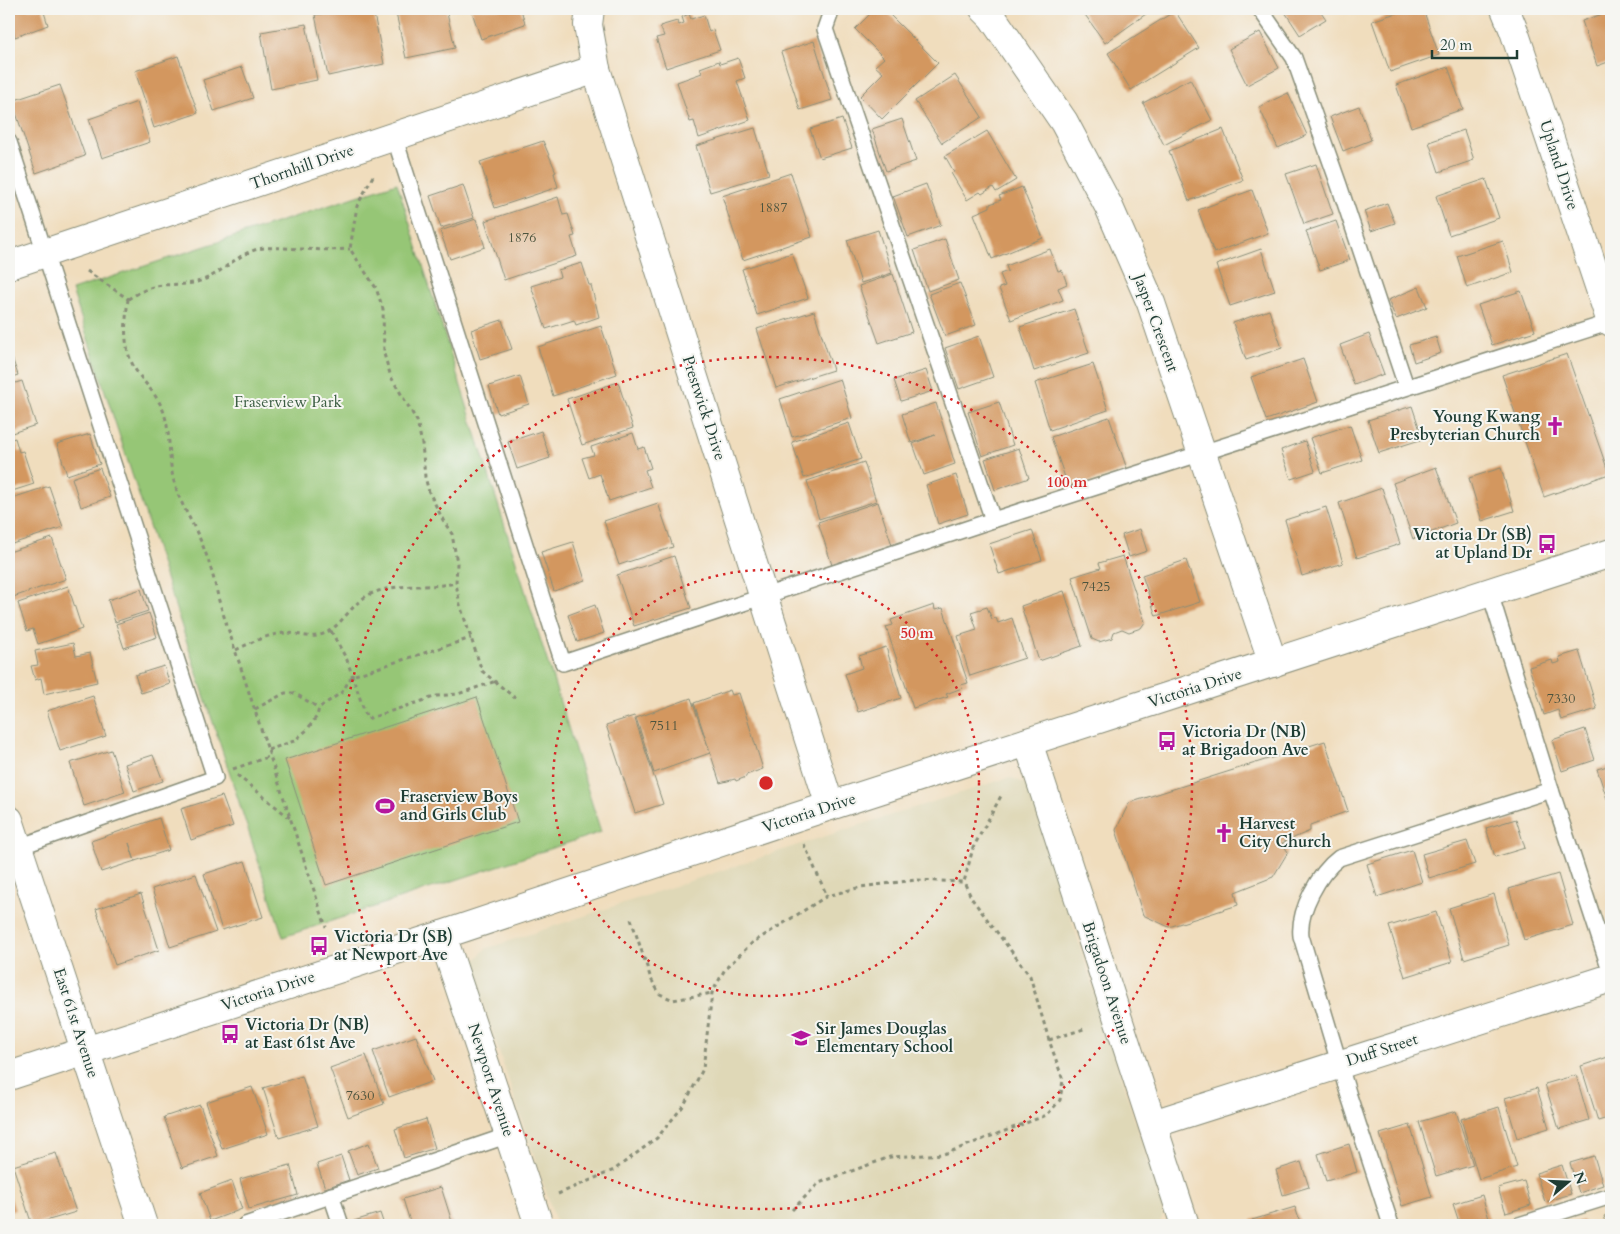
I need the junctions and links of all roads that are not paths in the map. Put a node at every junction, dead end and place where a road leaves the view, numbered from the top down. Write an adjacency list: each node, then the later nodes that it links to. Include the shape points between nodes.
1 (590, 9): 6 (street, Prestwick Drive, via 588,25)
2 (832, 9): 14 (lane, via 825,29)
3 (984, 9): 13 (street, Jasper Crescent, via 1064,122 1109,207 1151,303)
4 (1260, 9): 12 (lane, via 1294,58)
5 (1505, 9): 11 (street, Upland Drive)
6 (596, 69): 7 (street, Thornhill Drive); 17 (street, Prestwick Drive)
7 (394, 136): 9 (street, Thornhill Drive); 17 (lane, via 563,663)
8 (9, 142): 9 (lane)
9 (45, 253): 10 (street, Thornhill Drive); 23 (lane, via 216,778)
10 (9, 265)
11 (1611, 322): 12 (lane)
12 (1406, 386): 13 (lane)
13 (1201, 453): 14 (lane); 18 (street, Jasper Crescent)
14 (993, 520): 17 (lane)
15 (1611, 553): 16 (street, Victoria Drive)
16 (1490, 592): 18 (street, Victoria Drive); 20 (lane)
17 (764, 596): 21 (street, Prestwick Drive)
18 (1273, 663): 19 (street, Victoria Drive)
19 (1028, 742): 21 (street, Victoria Drive); 30 (street, Brigadoon Avenue)
20 (1551, 790): 25 (lane); 28 (lane, via 1350,853 1326,870 1305,906 1300,928)
21 (830, 806): 24 (street, Victoria Drive)
22 (9, 820): 23 (street, East 61st Avenue)
23 (13, 849): 27 (street, East 61st Avenue)
24 (442, 935): 27 (street, Victoria Drive); 31 (street, Newport Avenue)
25 (1611, 973)
26 (1611, 978): 28 (street, Duff Street)
27 (86, 1050): 29 (street, Victoria Drive); 35 (street, East 61st Avenue)
28 (1340, 1063): 30 (street, Duff Street); 39 (lane)
29 (9, 1076)
30 (1153, 1124): 38 (street, Brigadoon Avenue)
31 (509, 1135): 32 (lane); 34 (street, Newport Avenue)
32 (331, 1195): 36 (lane); 37 (lane)
33 (1611, 1196): 40 (lane)
34 (535, 1214)
35 (143, 1225)
36 (246, 1225)
37 (341, 1225)
38 (1185, 1225)
39 (1391, 1225)
40 (1519, 1225)

